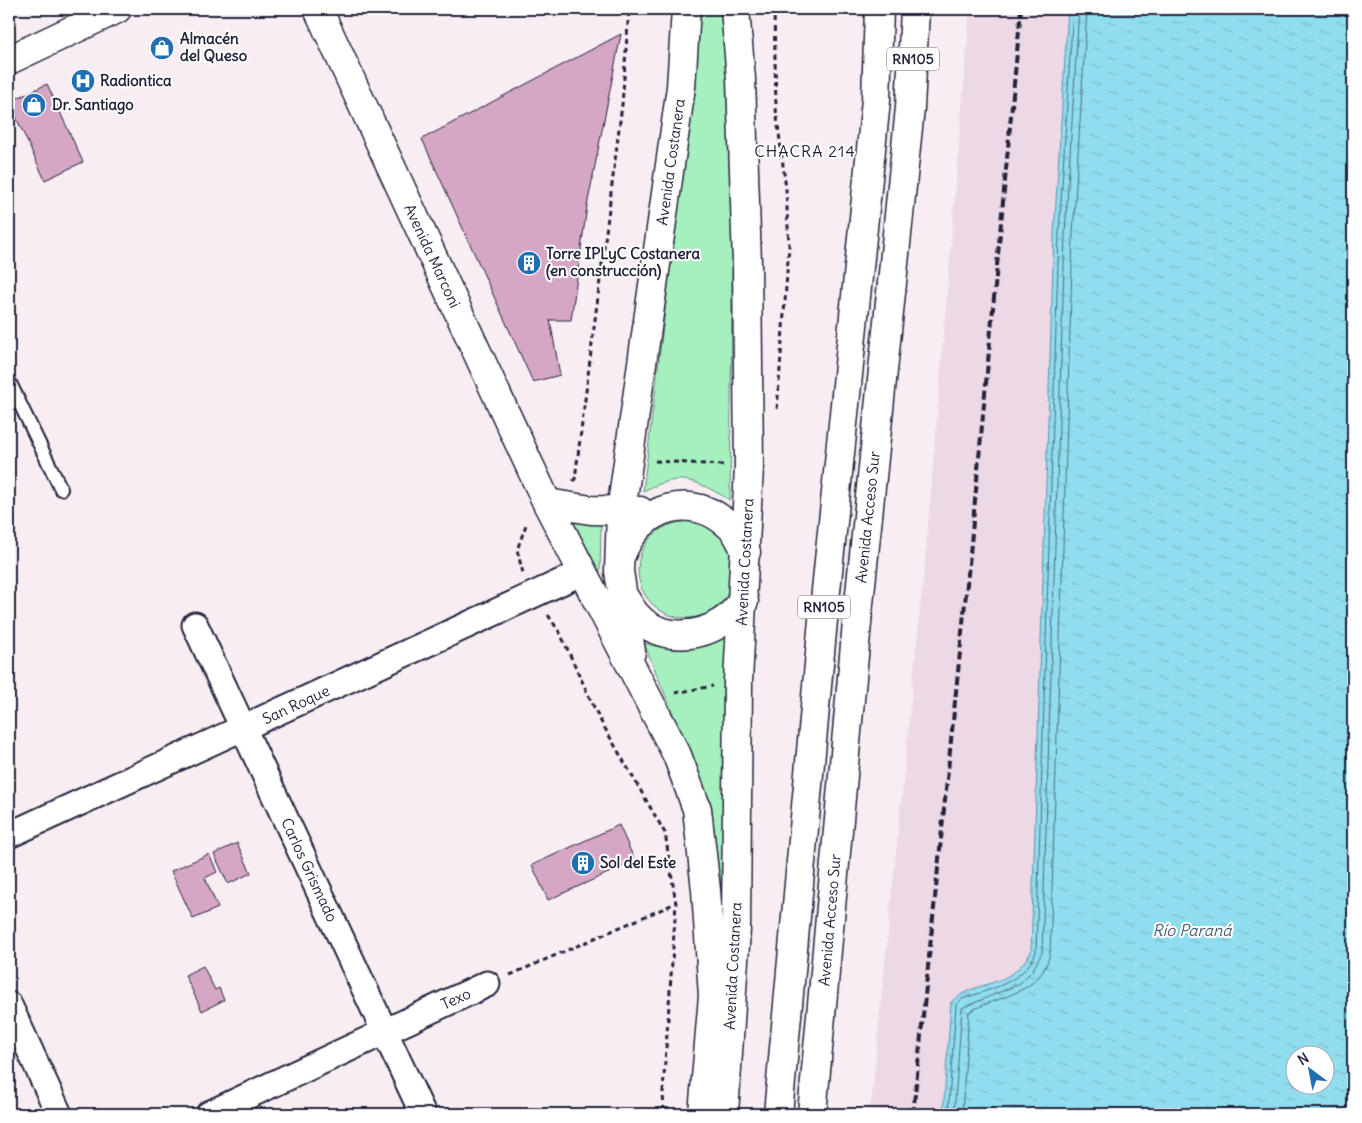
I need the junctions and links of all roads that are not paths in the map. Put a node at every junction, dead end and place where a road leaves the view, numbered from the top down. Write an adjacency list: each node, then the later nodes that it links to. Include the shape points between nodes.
1 (117, 9): 7 (main road)
2 (318, 9): 10 (main road, Avenida Marconi)
3 (686, 9): 12 (main road, Avenida Costanera, via 681,87)
4 (735, 9): 13 (main road, Avenida Costanera, via 741,79 747,264 749,467)
5 (880, 9): 29 (main road, RN105, via 876,100 823,620)
6 (915, 9): 30 (main road, Avenida Acceso Sur / RN105, via 910,108 857,623)
7 (9, 60)
8 (9, 381): 9 (lane)
9 (61, 489)
10 (547, 503): 12 (main road); 15 (main road, Avenida Marconi)
11 (665, 509): 12 (main road); 13 (main road, via 690,506 714,513 734,529); 14 (main road, via 637,526)
12 (621, 512): 14 (main road, Avenida Costanera)
13 (746, 552): 17 (main road, Avenida Costanera)
14 (620, 556): 16 (main road, Avenida Costanera)
15 (583, 572): 16 (main road, Avenida Marconi); 19 (street, San Roque)
16 (616, 599): 17 (main road, via 658,630 681,636 705,632 726,620); 27 (main road, Avenida Costanera, via 634,671 677,755 697,809 713,996)
17 (744, 601): 28 (main road, Avenida Costanera, via 738,681 736,929)
18 (195, 625): 19 (street, Carlos Grismado)
19 (243, 729): 20 (street, San Roque); 23 (street, Carlos Grismado)
20 (9, 835)
21 (487, 984): 23 (street, Texo)
22 (9, 1005): 24 (street)
23 (385, 1032): 25 (street, Texo); 26 (street, Carlos Grismado)
24 (59, 1114)
25 (209, 1114)
26 (423, 1114)
27 (703, 1114)
28 (724, 1114)
29 (778, 1114)
30 (812, 1114)

